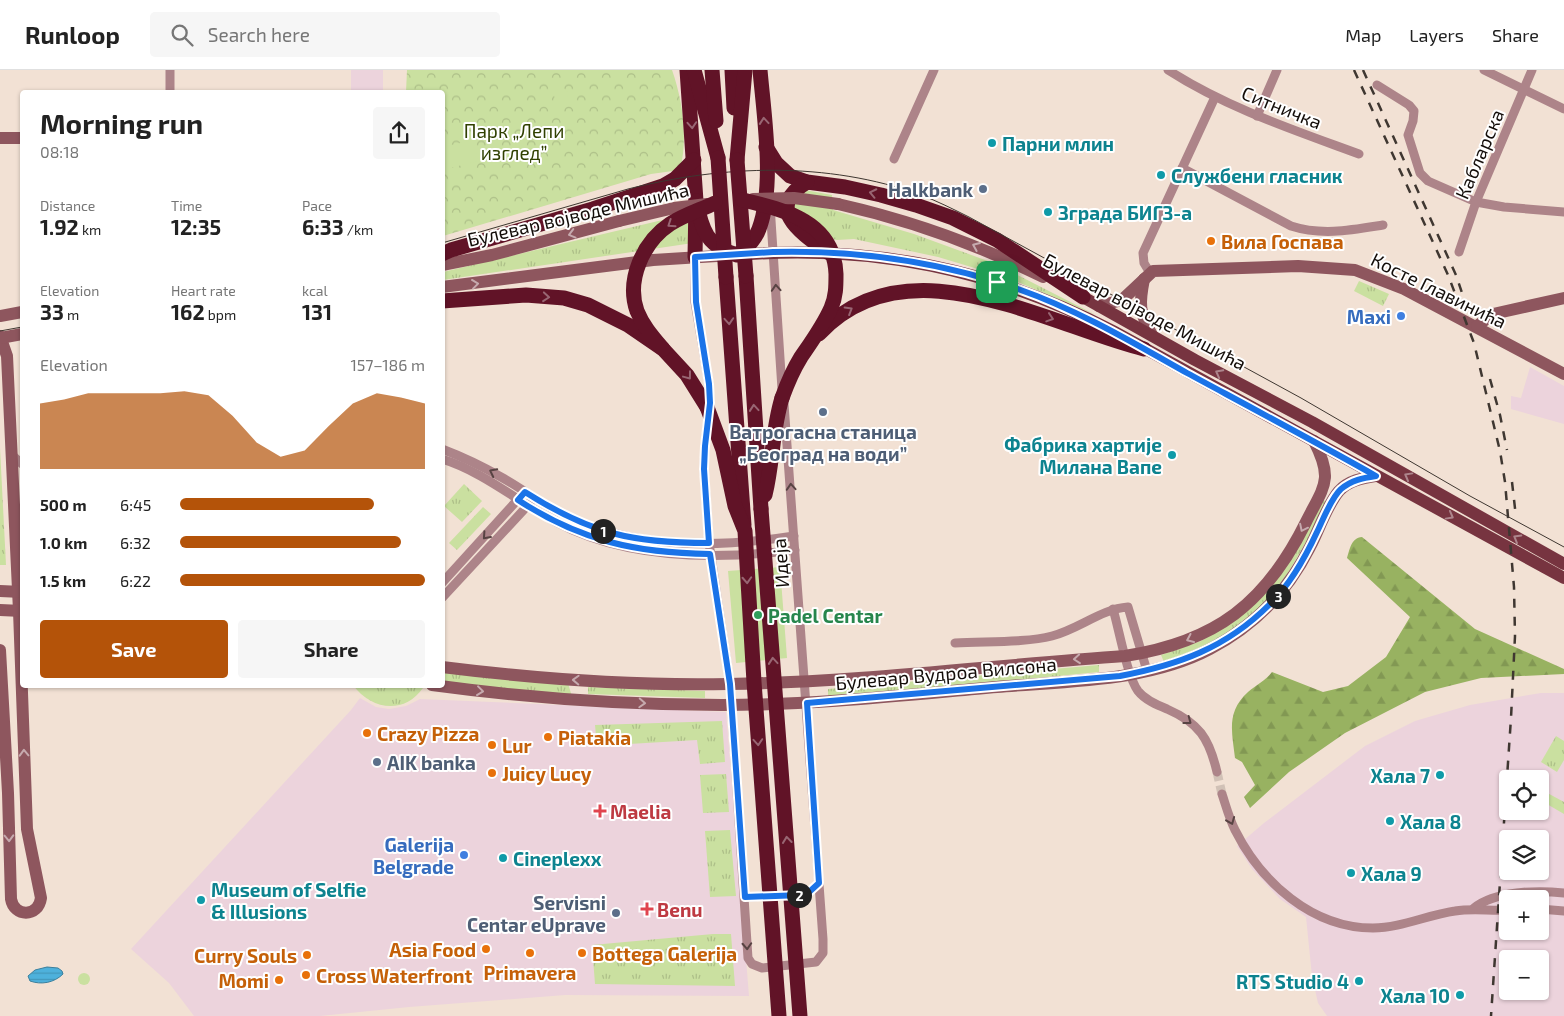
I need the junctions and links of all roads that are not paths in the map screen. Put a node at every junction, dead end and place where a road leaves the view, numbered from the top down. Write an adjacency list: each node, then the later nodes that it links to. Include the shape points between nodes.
1 (170, 70): 17 (street)
2 (679, 70): 16 (highway)
3 (687, 70): 16 (highway)
4 (694, 70): 27 (highway)
5 (712, 70): 27 (highway)
6 (732, 70): 30 (highway)
7 (745, 70): 30 (highway)
8 (760, 70): 19 (highway)
9 (768, 70): 19 (highway)
10 (934, 70): 28 (street)
11 (1168, 70): 20 (street, Ситничка)
12 (1277, 70): 22 (street)
13 (1484, 70): 18 (street)
14 (1532, 70): 18 (street, Кабларска)
15 (1377, 85): 36 (street, via 1414,111 1408,135 1420,173 1428,182)
16 (689, 89): 29 (highway, one-way to 29)
17 (170, 90)
18 (1524, 90): 21 (street); 36 (street, Кабларска)
19 (762, 95): 25 (highway, one-way to 19)
20 (1215, 97): 22 (street, Ситничка); 31 (street)
21 (1564, 109)
22 (1257, 116): 26 (street, Ситничка)
23 (0, 138): 24 (main road)
24 (20, 138)
25 (766, 147): 32 (highway, via 784,172); 33 (highway)
26 (1359, 154)
27 (718, 158): 75 (highway, one-way to 75, bridge)
28 (894, 158)
29 (694, 160): 35 (highway); 42 (highway, via 675,179 662,186)
30 (737, 160): 74 (highway, one-way to 30, bridge)
31 (1182, 168): 39 (street, via 1301,229 1329,232); 47 (street, via 1143,253)
32 (807, 182): 43 (highway, via 795,190 787,209 789,216 804,234); 49 (highway, one-way to 32, via 997,240 953,218 881,195)
33 (767, 183): 40 (street, Идеја); 44 (highway, via 759,230)
34 (743, 200): 37 (main road, Булевар војводе Мишића, bridge); 49 (main road, Булевар војводе Мишића, one-way to 34, bridge, via 958,238 874,212 794,198); 59 (highway, bridge, via 802,219 816,229 831,248 836,264 835,297)
35 (696, 201): 44 (highway, via 711,242); 45 (highway)
36 (1476, 202): 38 (street); 41 (street, Кабларска)
37 (715, 203): 46 (main road, Булевар војводе Мишића, one-way to 46, bridge, via 674,208); 60 (highway, one-way to 60, bridge, via 669,225 652,241 640,259 635,304 643,324)
38 (1564, 212)
39 (1384, 225)
40 (773, 252): 43 (main road, Булевар војводе Мишића); 44 (main road, Булевар војводе Мишића); 76 (street, Идеја, one-way to 40)
41 (1459, 252)
42 (445, 253)
43 (829, 253): 61 (main road, Булевар војводе Мишића, via 940,267 997,282 1064,307)
44 (737, 255): 45 (main road, Булевар војводе Мишића)
45 (695, 257): 48 (main road, Булевар војводе Мишића, one-way to 45); 77 (street, Идеја, via 696,302 710,403 704,469)
46 (445, 264)
47 (1147, 276): 52 (main road, via 1122,300); 55 (main road, Косте Главинића, via 1159,270 1298,266 1345,268 1404,289); 57 (main road, via 1141,295 1141,310)
48 (445, 288)
49 (1083, 297): 52 (main road, Булевар војводе Мишића)
50 (1564, 298): 55 (main road, via 1494,314)
51 (445, 301): 60 (highway, one-way to 60, bridge, via 526,295 570,300 588,305 628,325)
52 (1100, 306): 57 (main road, Булевар војводе Мишића)
53 (20, 312): 54 (main road)
54 (0, 316)
55 (1477, 326): 62 (main road, Косте Главинића)
56 (20, 334): 58 (main road)
57 (1152, 335): 80 (main road, Булевар војводе Мишића, one-way to 57)
58 (0, 338): 65 (main road, via 6,356)
59 (812, 342): 61 (highway, one-way to 61, bridge, via 857,305 893,292 919,290 1004,303); 74 (highway, bridge, via 800,358 780,405)
60 (663, 349): 75 (highway, one-way to 75, bridge, via 687,375 707,407 723,450)
61 (1144, 349): 63 (main road, Булевар војводе Мишића)
62 (1564, 374)
63 (1314, 442): 68 (main road, Булевар војводе Мишића); 91 (main road, Булевар Вудроа Вилсона, one-way to 91, via 1326,468 1324,484 1296,541 1271,580 1249,602 1214,628 1183,642)
64 (445, 451): 70 (street, one-way to 64, via 488,469)
65 (12, 454): 67 (street); 69 (main road)
66 (445, 460): 72 (street, via 470,470)
67 (20, 462)
68 (1376, 476): 81 (main road, Булевар војводе Мишића, one-way to 81); 94 (main road, Булевар Вудроа Вилсона, via 1357,480 1339,491 1293,576 1270,605 1245,627 1196,656)
69 (18, 484): 84 (main road)
70 (525, 492): 71 (street); 72 (street)
71 (534, 498): 73 (street); 77 (street, via 608,533 656,542)
72 (518, 500): 73 (street); 82 (street, one-way to 82)
73 (528, 506): 79 (street, via 556,522 608,543 673,554); 85 (street)
74 (761, 509): 113 (highway, one-way to 74, bridge)
75 (745, 531): 112 (highway, one-way to 112, bridge)
76 (794, 536): 77 (street); 78 (street, Идеја)
77 (709, 543): 79 (street, Идеја)
78 (795, 550): 79 (street, via 769,554); 96 (street, Идеја)
79 (710, 554): 97 (street, Идеја)
80 (1564, 564)
81 (1564, 578)
82 (445, 580)
83 (0, 591): 84 (main road)
84 (20, 592)
85 (445, 595)
86 (1113, 609): 89 (street, via 1052,636); 91 (street, via 1128,607); 92 (street)
87 (0, 610): 88 (main road)
88 (20, 611)
89 (955, 643)
90 (0, 650): 103 (main road)
91 (1142, 653): 92 (main road, Булевар Вудроа Вилсона); 94 (street)
92 (1125, 656): 95 (street); 96 (main road, Булевар Вудроа Вилсона, one-way to 96)
93 (445, 667): 97 (main road, Булевар Вудроа Вилсона, one-way to 93, via 567,680)
94 (1147, 671): 95 (main road, Булевар Вудроа Вилсона)
95 (1131, 674): 100 (main road, Булевар Вудроа Вилсона); 102 (street, one-way to 102, via 1136,687 1146,698 1186,718 1197,728 1209,746)
96 (805, 681): 97 (main road, Булевар Вудроа Вилсона); 100 (street, Идеја)
97 (730, 684): 101 (street, Идеја)
98 (445, 687): 101 (main road, Булевар Вудроа Вилсона, one-way to 101, via 558,699)
99 (23, 688): 103 (main road, one-way to 99, via 11,899 21,913 31,913 41,898 26,829)
100 (807, 703): 101 (main road, Булевар Вудроа Вилсона); 105 (street, Идеја)
101 (732, 705): 107 (street, Идеја)
102 (1217, 772)
103 (4, 794)
104 (1222, 794): 108 (street, one-way to 108, via 1235,830 1267,876 1282,891 1324,919 1356,928 1392,927 1437,914)
105 (819, 883): 107 (street, via 802,895); 107 (street, Идеја, one-way to 105, via 748,958 752,964 762,968 810,964 821,958 823,953)
106 (1564, 893): 108 (street, via 1508,894 1490,898)
107 (745, 897)
108 (1474, 908): 110 (street)
109 (1549, 909): 111 (street)
110 (1499, 910)
111 (1564, 911)
112 (779, 1016)
113 (800, 1016)

